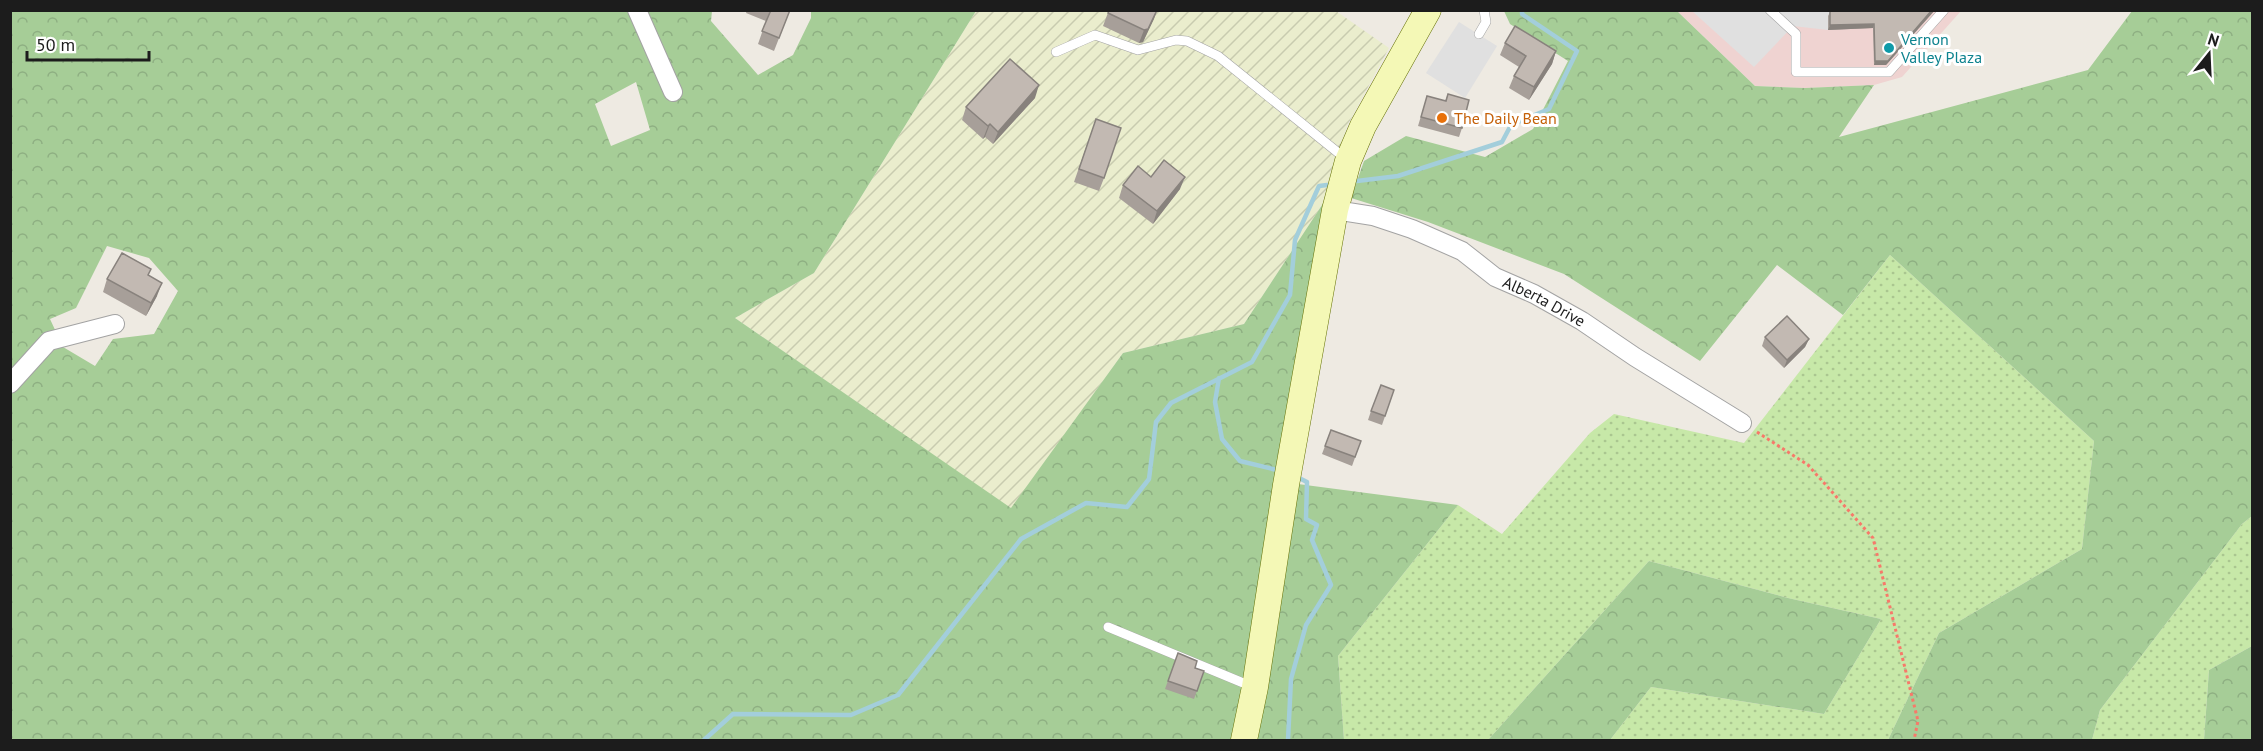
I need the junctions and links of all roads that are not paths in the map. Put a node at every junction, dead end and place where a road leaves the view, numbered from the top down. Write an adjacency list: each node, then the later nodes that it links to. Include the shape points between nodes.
1 (637, 10): 10 (street)
2 (1428, 10): 9 (main road)
3 (1443, 10): 9 (main road)
4 (1484, 10): 7 (lane, via 1486,22)
5 (1770, 10): 6 (lane, via 1796,34 1796,72 1889,72)
6 (1944, 10)
7 (1479, 34)
8 (1056, 52): 11 (lane, via 1095,35 1138,50 1187,41 1218,56)
9 (1385, 86): 11 (main road)
10 (673, 92)
11 (1348, 161): 12 (main road)
12 (1335, 210): 15 (street, Alberta Drive, via 1373,216 1462,251 1495,277 1582,321); 17 (main road)
13 (115, 324): 14 (street, via 49,341)
14 (10, 384)
15 (1743, 423)
16 (1108, 627): 17 (lane)
17 (1255, 687): 18 (main road)
18 (1244, 741)

